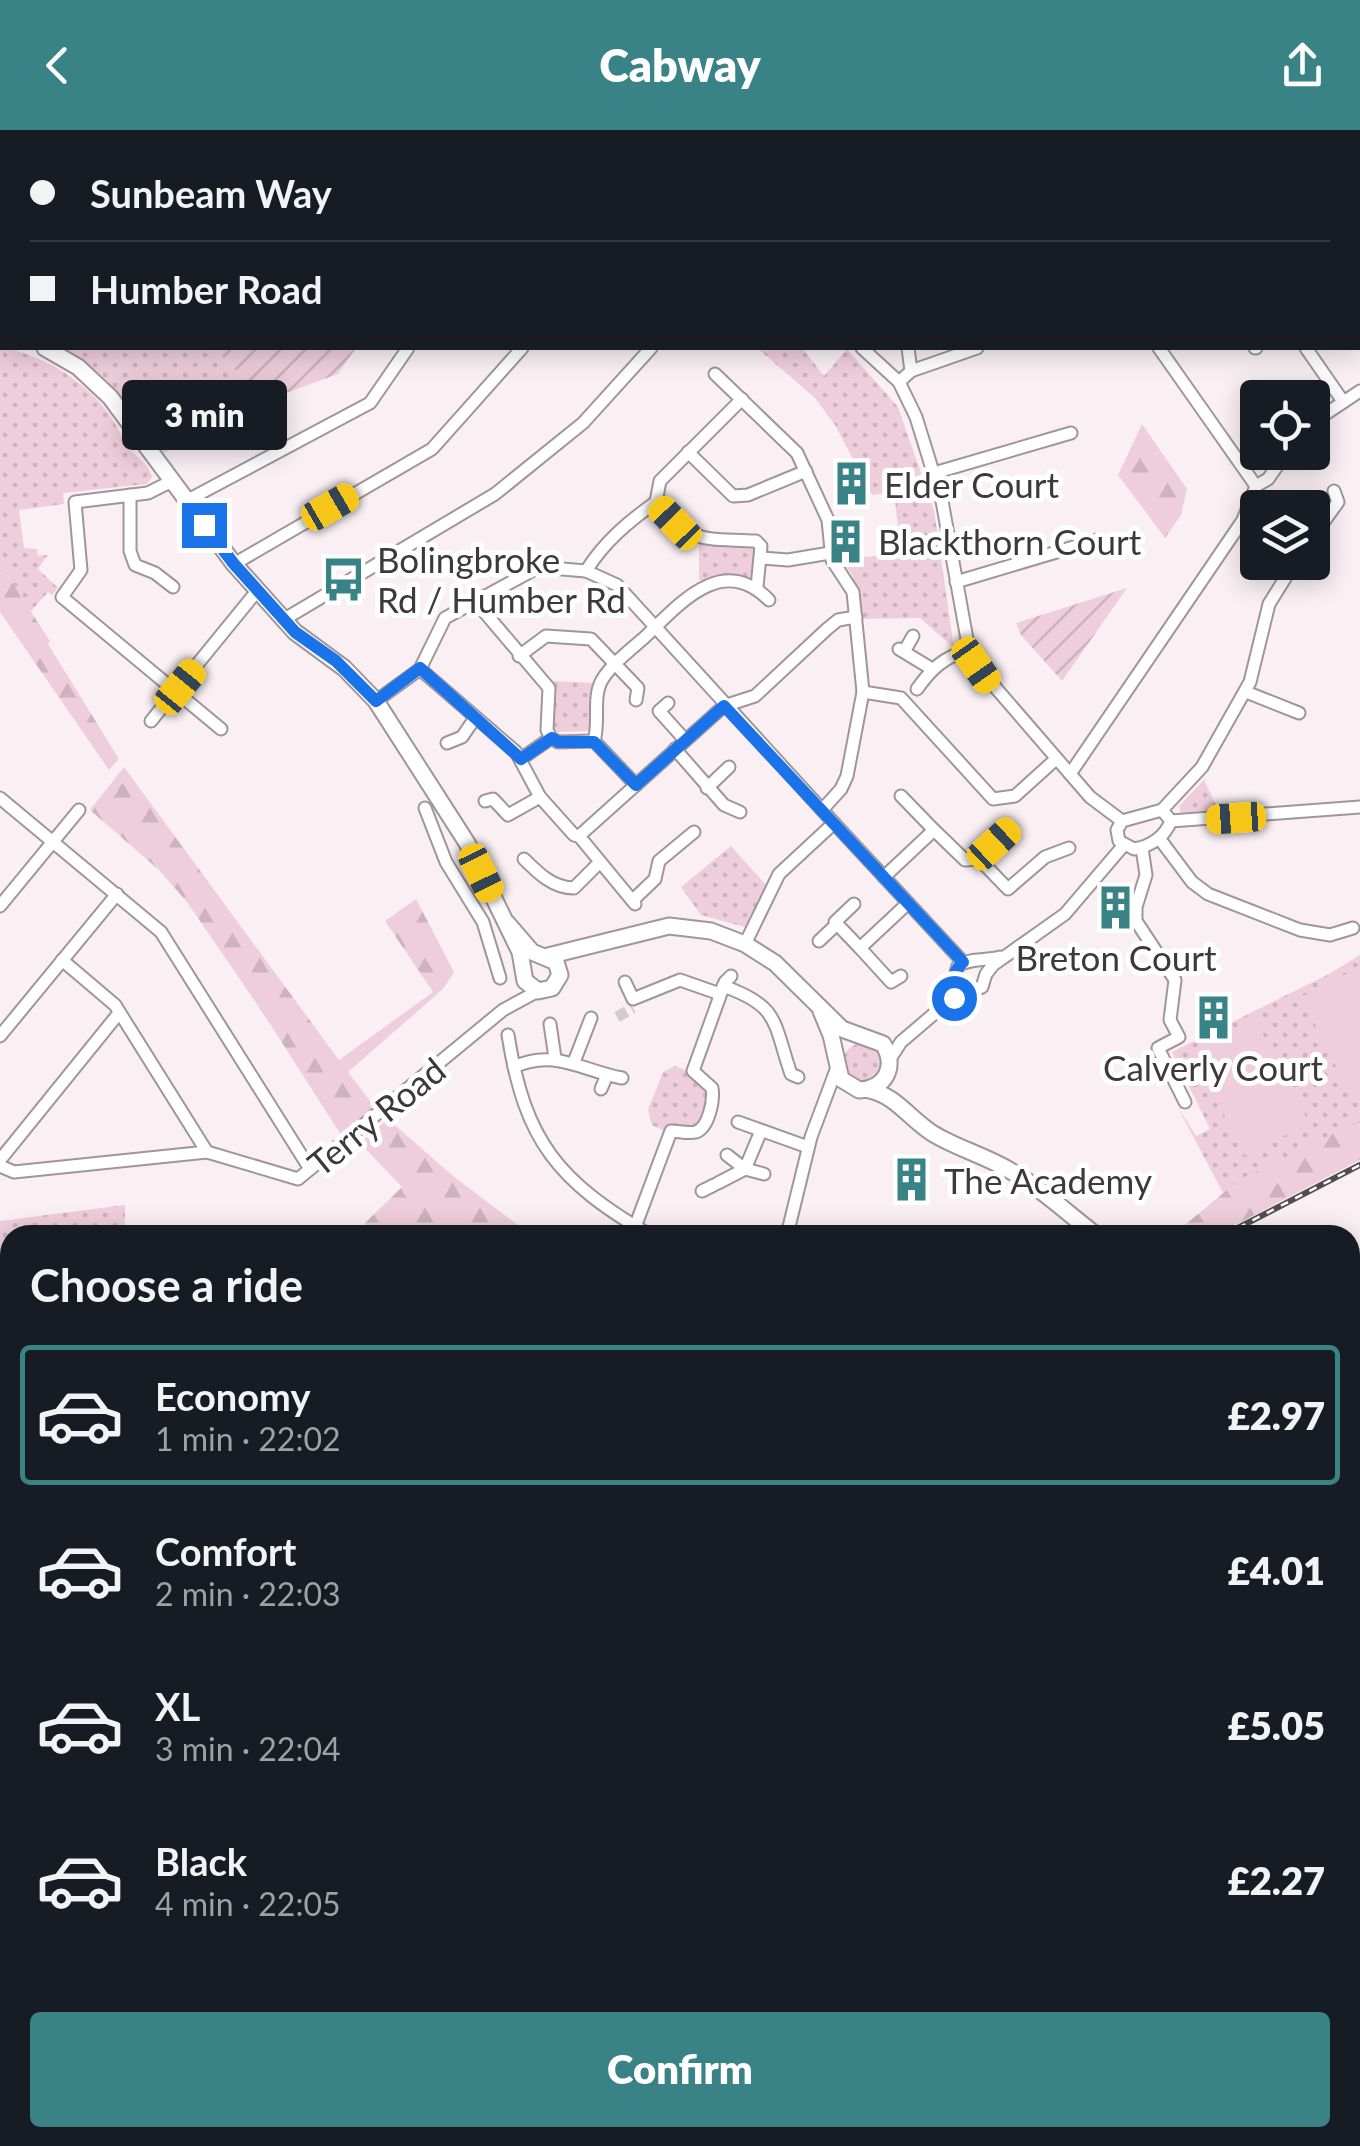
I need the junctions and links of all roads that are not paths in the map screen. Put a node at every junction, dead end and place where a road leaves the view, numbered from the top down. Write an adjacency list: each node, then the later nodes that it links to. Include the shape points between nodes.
1 (48, 350): 22 (main road, via 98,385)
2 (407, 350): 26 (street, via 370,403)
3 (520, 350): 32 (street, via 432,449)
4 (649, 350): 42 (street, via 584,423 495,494)
5 (864, 350): 12 (street)
6 (908, 350): 10 (street)
7 (971, 350): 10 (street)
8 (1160, 350): 23 (street)
9 (1307, 350): 15 (street)
10 (911, 371): 12 (street)
11 (714, 374): 14 (street)
12 (899, 382): 21 (street)
13 (1360, 391): 15 (street)
14 (742, 399): 18 (street); 20 (street, via 792,446)
15 (1342, 400): 16 (street)
16 (1330, 409)
17 (1070, 433): 21 (street)
18 (688, 452): 20 (street, via 732,496); 27 (street, via 660,481)
19 (1274, 470): 23 (street)
20 (806, 471): 30 (street, via 828,520)
21 (934, 473): 35 (street)
22 (172, 481): 25 (street); 26 (main road)
23 (1256, 486): 71 (street, via 1243,520)
24 (1334, 491): 28 (street, via 1338,502)
25 (130, 495): 36 (street, via 135,565); 53 (street, via 75,502 81,570 62,597)
26 (186, 501): 32 (main road)
27 (656, 502): 31 (street, via 687,533 756,542); 33 (street, via 599,550)
28 (1330, 513)
29 (1097, 540): 35 (street)
30 (830, 554): 31 (street); 41 (street, via 853,592)
31 (761, 558): 37 (street)
32 (234, 564): 38 (main road)
33 (586, 571): 40 (street, via 539,567); 43 (street, via 617,586)
34 (1284, 580): 52 (street, via 1269,604)
35 (956, 582): 45 (street)
36 (172, 587)
37 (756, 587): 39 (street); 43 (street, via 712,582)
38 (258, 591): 42 (main road); 53 (street)
39 (769, 600)
40 (475, 601): 46 (street); 48 (street, via 440,624)
41 (856, 617): 51 (street); 57 (street, via 827,628 755,696)
42 (284, 620): 55 (main road)
43 (655, 627): 47 (street); 57 (street)
44 (913, 636): 49 (street, via 902,649)
45 (969, 650): 49 (street); 69 (street, via 988,683)
46 (519, 656): 47 (street, via 546,636 588,638); 62 (street, via 549,688)
47 (616, 664): 54 (street, via 638,688); 63 (street, via 600,684)
48 (420, 668): 55 (street); 59 (street)
49 (932, 669): 50 (street)
50 (917, 689)
51 (863, 692): 67 (street, via 902,698); 81 (street, via 847,776)
52 (1246, 692): 58 (street); 82 (street, via 1202,767)
53 (175, 693): 60 (street); 61 (street)
54 (636, 700)
55 (376, 701): 86 (main road)
56 (668, 703): 66 (street, via 659,711)
57 (724, 706): 66 (street); 81 (street)
58 (1299, 713)
59 (475, 718): 65 (street); 68 (street)
60 (152, 721)
61 (222, 729)
62 (552, 738): 63 (street); 68 (street)
63 (594, 742): 72 (street)
64 (966, 742): 67 (street)
65 (448, 743)
66 (680, 745): 72 (street); 73 (street)
67 (952, 752): 69 (street, via 999,800 1015,796)
68 (521, 759): 75 (street)
69 (1056, 759): 71 (street)
70 (729, 768): 73 (street)
71 (1070, 774): 84 (street)
72 (636, 785): 91 (street)
73 (707, 788): 83 (street)
74 (920, 795): 88 (street, via 905,800)
75 (540, 797): 77 (street, via 508,816 493,799); 91 (street)
76 (0, 798): 94 (street)
77 (484, 801)
78 (1360, 807): 85 (street)
79 (424, 808): 93 (street)
80 (78, 810): 94 (street)
81 (822, 810): 87 (street)
82 (1162, 810): 84 (street); 85 (street)
83 (740, 812)
84 (1122, 821): 95 (street, via 1117,836)
85 (1171, 821): 92 (street)
86 (457, 825): 93 (street); 108 (main road)
87 (838, 827): 101 (street); 112 (street, via 779,874)
88 (934, 830): 98 (street, via 965,860); 101 (street)
89 (1009, 830): 98 (street)
90 (694, 832): 100 (street, via 659,862 655,879 634,902)
91 (579, 836): 100 (street)
92 (1159, 838): 97 (street); 110 (street, via 1208,894 1300,930 1330,934)
93 (436, 840): 119 (street, via 483,922 499,972)
94 (52, 842): 103 (street); 107 (street)
95 (1124, 846): 97 (street); 115 (street, via 1065,914)
96 (1069, 848): 102 (street, via 1044,857)
97 (1142, 848): 150 (street, via 1146,875 1136,921 1175,980 1170,1020 1180,1036 1158,1048)
98 (979, 858): 102 (street)
99 (524, 859): 100 (street, via 567,888)
100 (600, 862)
101 (884, 877): 106 (street)
102 (1008, 889): 104 (street)
103 (117, 894): 117 (street); 158 (street, via 161,932)
104 (998, 900)
105 (854, 904): 109 (street)
106 (907, 904): 114 (street); 118 (street)
107 (0, 906)
108 (508, 923): 116 (main road); 119 (main road)
109 (836, 924): 111 (street); 114 (street)
110 (1353, 928)
111 (819, 940)
112 (745, 944): 113 (main road, via 669,926); 130 (main road, via 785,971)
113 (588, 948): 116 (main road); 120 (main road)
114 (860, 948): 124 (street)
115 (1004, 955): 118 (street); 121 (street)
116 (544, 956): 119 (main road); 120 (main road)
117 (62, 960): 131 (street); 136 (street)
118 (969, 962): 121 (street); 122 (street)
119 (520, 969): 126 (main road); 129 (street, Terry Road)
120 (560, 972): 126 (main road, via 555,986)
121 (986, 974): 127 (street, via 982,987)
122 (954, 981): 127 (street); 128 (street)
123 (625, 982): 125 (street, via 633,1004 680,980)
124 (894, 983)
125 (725, 985): 144 (street, via 754,991 775,1020 791,1074); 163 (street, via 693,1071 712,1088 709,1112 696,1132 671,1131)
126 (538, 991): 129 (street, Terry Road)
127 (967, 992): 128 (street)
128 (942, 1007): 134 (street)
129 (504, 1010): 158 (street, Terry Road)
130 (821, 1011): 137 (main road, via 842,1029); 141 (main road)
131 (119, 1013): 155 (street); 157 (street)
132 (591, 1018): 139 (street)
133 (550, 1024): 138 (street)
134 (912, 1033): 137 (street); 140 (street)
135 (508, 1035): 142 (street)
136 (0, 1036)
137 (869, 1037): 140 (main road, via 886,1048); 141 (main road, via 850,1039)
138 (556, 1058): 139 (street); 142 (street)
139 (574, 1062): 143 (street)
140 (890, 1062): 148 (main road, via 883,1082); 151 (main road)
141 (836, 1063): 146 (main road); 149 (street)
142 (514, 1068): 162 (street, via 537,1136 560,1170)
143 (607, 1074): 145 (street); 147 (street)
144 (798, 1077)
145 (622, 1078)
146 (851, 1088): 148 (main road); 149 (street)
147 (601, 1089)
148 (869, 1090): 151 (main road)
149 (825, 1101): 154 (street)
150 (1186, 1102)
151 (910, 1114): 165 (main road, via 948,1142 1007,1168)
152 (738, 1122): 153 (street)
153 (760, 1131): 154 (street); 159 (street)
154 (808, 1147): 164 (street)
155 (206, 1152): 157 (street, Terry Road, via 14,1172); 158 (street, Terry Road, via 294,1179)
156 (727, 1155): 159 (street)
157 (0, 1163)
158 (310, 1169)
159 (745, 1169): 160 (street); 161 (street)
160 (764, 1174)
161 (711, 1187)
162 (633, 1225)
163 (635, 1225)
164 (789, 1225)
165 (1083, 1225)

